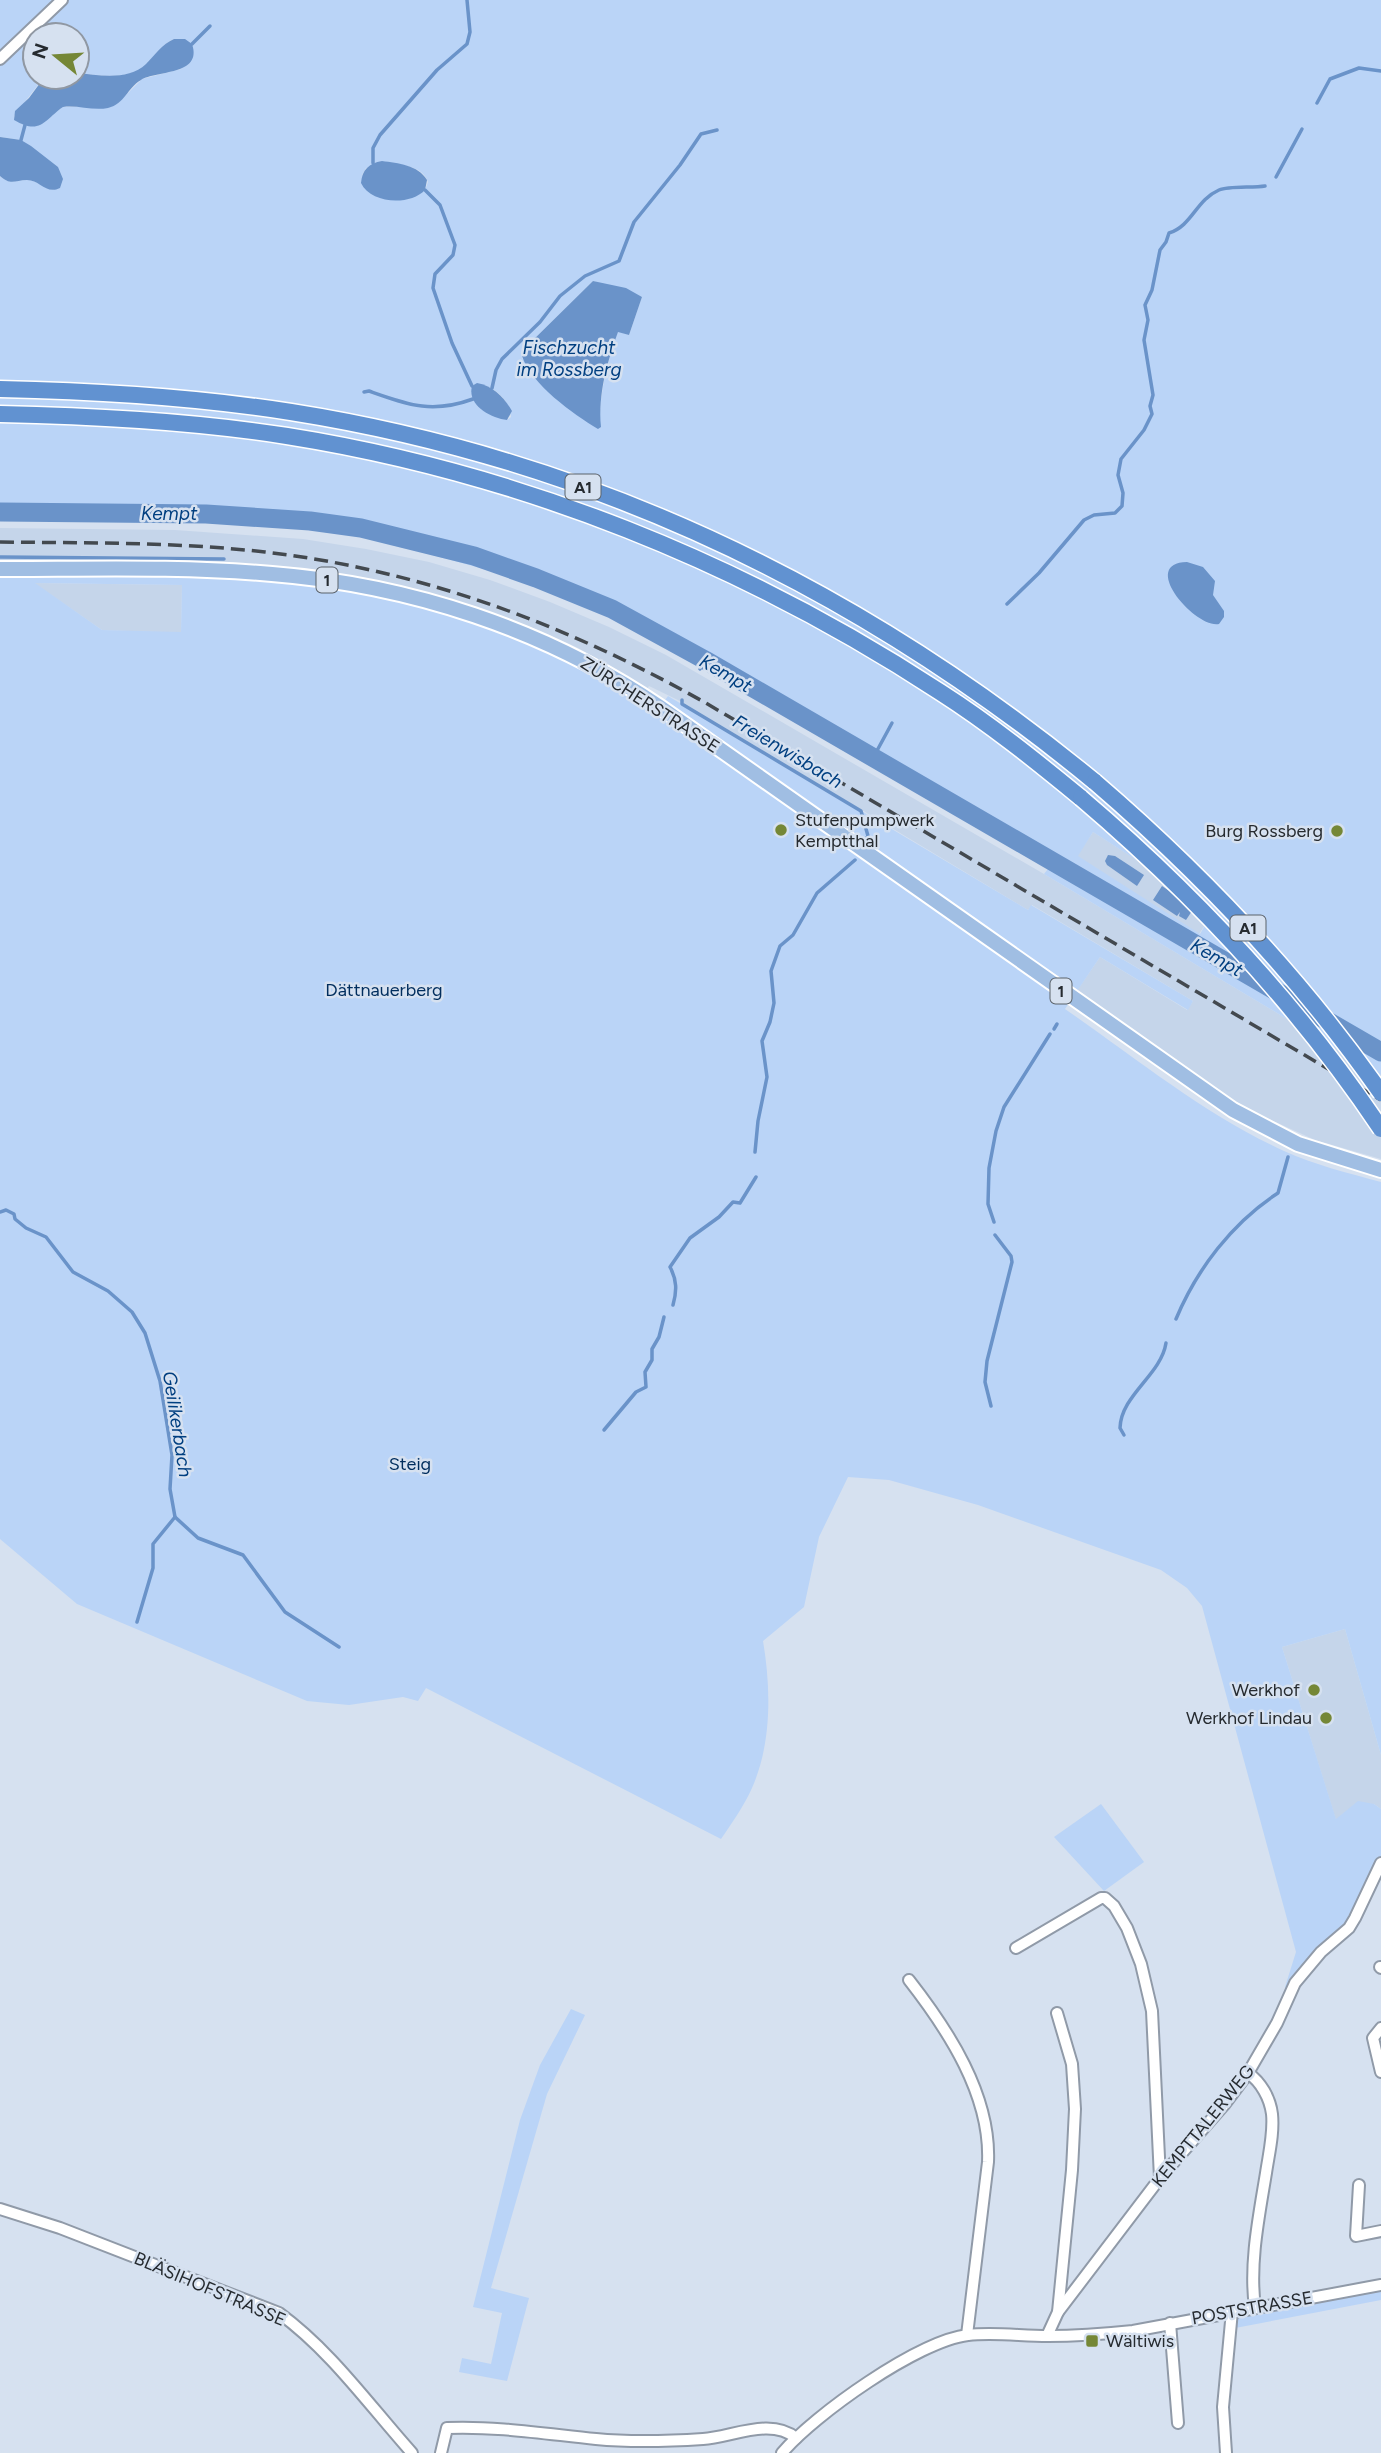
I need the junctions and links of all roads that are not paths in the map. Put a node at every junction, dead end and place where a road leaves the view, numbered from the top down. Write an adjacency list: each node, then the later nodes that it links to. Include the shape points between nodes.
1 (62, 0): 2 (street)
2 (0, 59)
3 (0, 389): 6 (highway, A1, bridge, via 153,396 292,412 437,442 580,486 719,542 800,582 977,692 1095,782 1246,926 1305,993)
4 (0, 414): 7 (highway, A1, bridge, via 151,420 288,436 431,466 572,509 709,564 840,631 957,703 1013,744 1082,798 1161,870 1244,955 1314,1038)
5 (0, 569): 8 (main road, ZÜRCHERSTRASSE / 1, via 208,571 353,584 488,620 556,647 621,682 1226,1106 1298,1144)
6 (1381, 1093)
7 (1381, 1129)
8 (1381, 1170)
9 (1381, 1863): 15 (street, KEMPTTALERWEG, via 1349,1928 1295,1983)
10 (1016, 1948): 16 (street, via 1094,1901 1105,1898 1114,1906 1141,1964 1152,2011)
11 (909, 1980): 25 (street, via 956,2045 987,2136 988,2162)
12 (1057, 2013): 23 (street, via 1072,2064 1076,2109)
13 (1381, 2028): 14 (street, via 1373,2038)
14 (1381, 2072)
15 (1248, 2073): 16 (street, KEMPTTALERWEG); 21 (street, via 1265,2092 1273,2129 1257,2239)
16 (1160, 2178): 23 (street, KEMPTTALERWEG)
17 (1359, 2185): 19 (street, via 1356,2236)
18 (0, 2209): 30 (street, BLÄSIHOFSTRASSE, via 279,2314 325,2352)
19 (1381, 2231)
20 (1381, 2285): 21 (street, POSTSTRASSE)
21 (1255, 2307): 22 (street, POSTSTRASSE)
22 (1232, 2311): 24 (street, POSTSTRASSE); 34 (street, via 1223,2407)
23 (1058, 2312): 26 (street)
24 (1170, 2323): 26 (street, POSTSTRASSE, via 1095,2335); 27 (street)
25 (967, 2335): 26 (street, POSTSTRASSE); 28 (street, POSTSTRASSE, via 910,2356)
26 (1047, 2336)
27 (1178, 2423)
28 (796, 2438): 29 (street, via 787,2431 768,2428 704,2439); 33 (street, POSTSTRASSE)
29 (600, 2440): 31 (street, via 490,2427 447,2428); 32 (street)
30 (412, 2453)
31 (441, 2453)
32 (599, 2453)
33 (782, 2453)
34 (1226, 2453)

